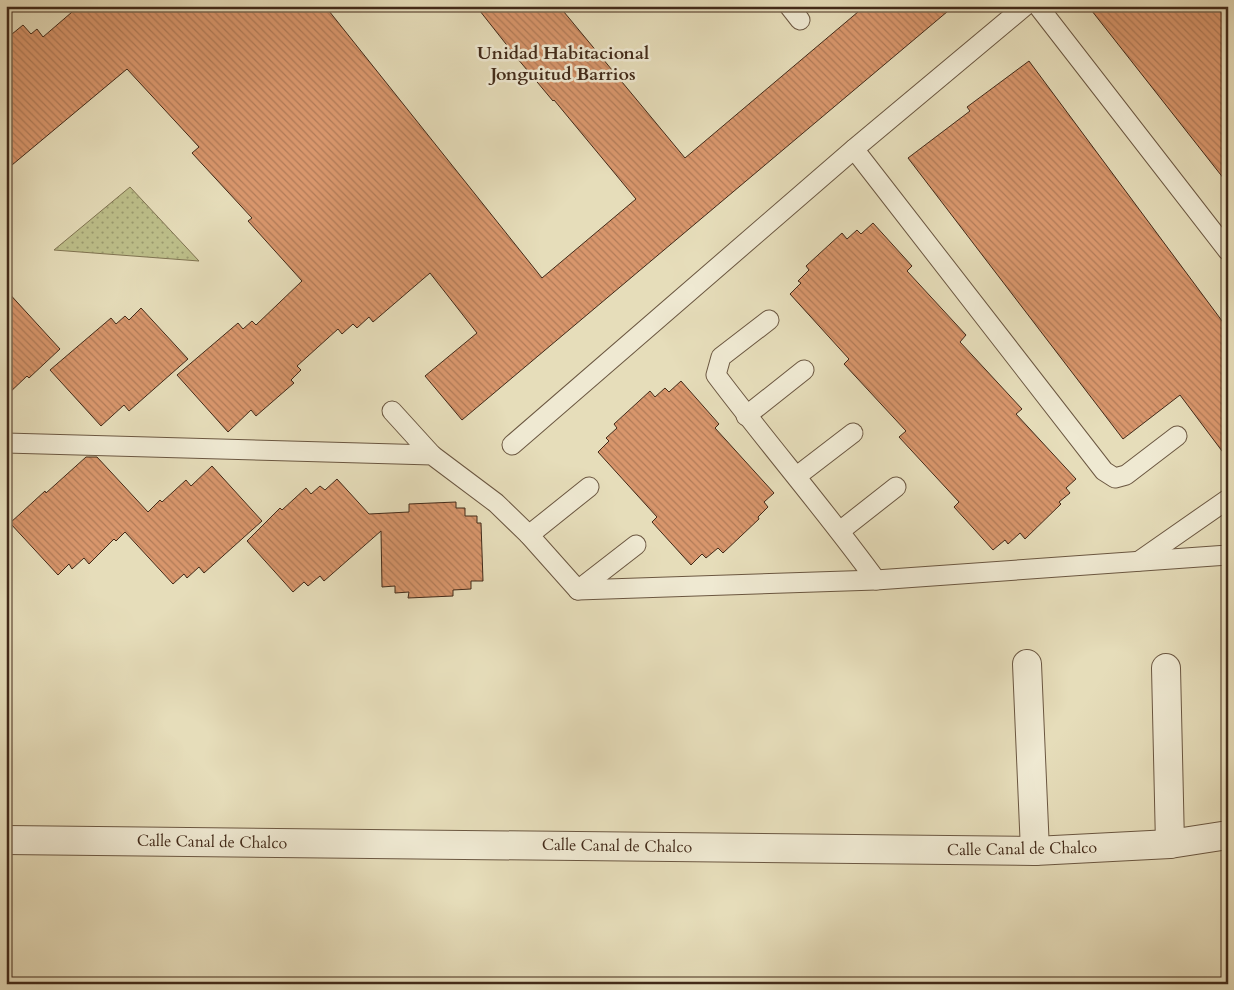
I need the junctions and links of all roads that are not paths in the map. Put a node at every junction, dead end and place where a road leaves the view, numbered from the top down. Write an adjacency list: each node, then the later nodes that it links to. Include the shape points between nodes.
1 (1025, 6): 3 (lane)
2 (1038, 6): 4 (lane)
3 (854, 149): 10 (lane, via 1104,471 1115,478 1126,475); 12 (lane)
4 (1228, 251)
5 (769, 320): 8 (lane, via 721,357 716,375)
6 (804, 370): 8 (lane)
7 (392, 411): 13 (lane)
8 (746, 416): 14 (lane)
9 (853, 433): 14 (lane)
10 (1177, 436)
11 (6, 443): 13 (lane)
12 (512, 445)
13 (432, 455): 19 (lane, via 496,503)
14 (797, 476): 18 (lane)
15 (589, 487): 19 (lane)
16 (896, 487): 18 (lane)
17 (1228, 499): 22 (lane)
18 (840, 532): 23 (lane)
19 (529, 536): 24 (lane)
20 (636, 546): 24 (lane)
21 (1228, 555): 22 (lane)
22 (1138, 562): 23 (lane)
23 (876, 580): 24 (lane)
24 (578, 590)
25 (1026, 664): 30 (street)
26 (1166, 668): 29 (street)
27 (1228, 835): 29 (street, Calle Canal de Chalco)
28 (6, 840): 30 (street, Calle Canal de Chalco)
29 (1170, 844): 30 (street, Calle Canal de Chalco)
30 (1035, 851)

